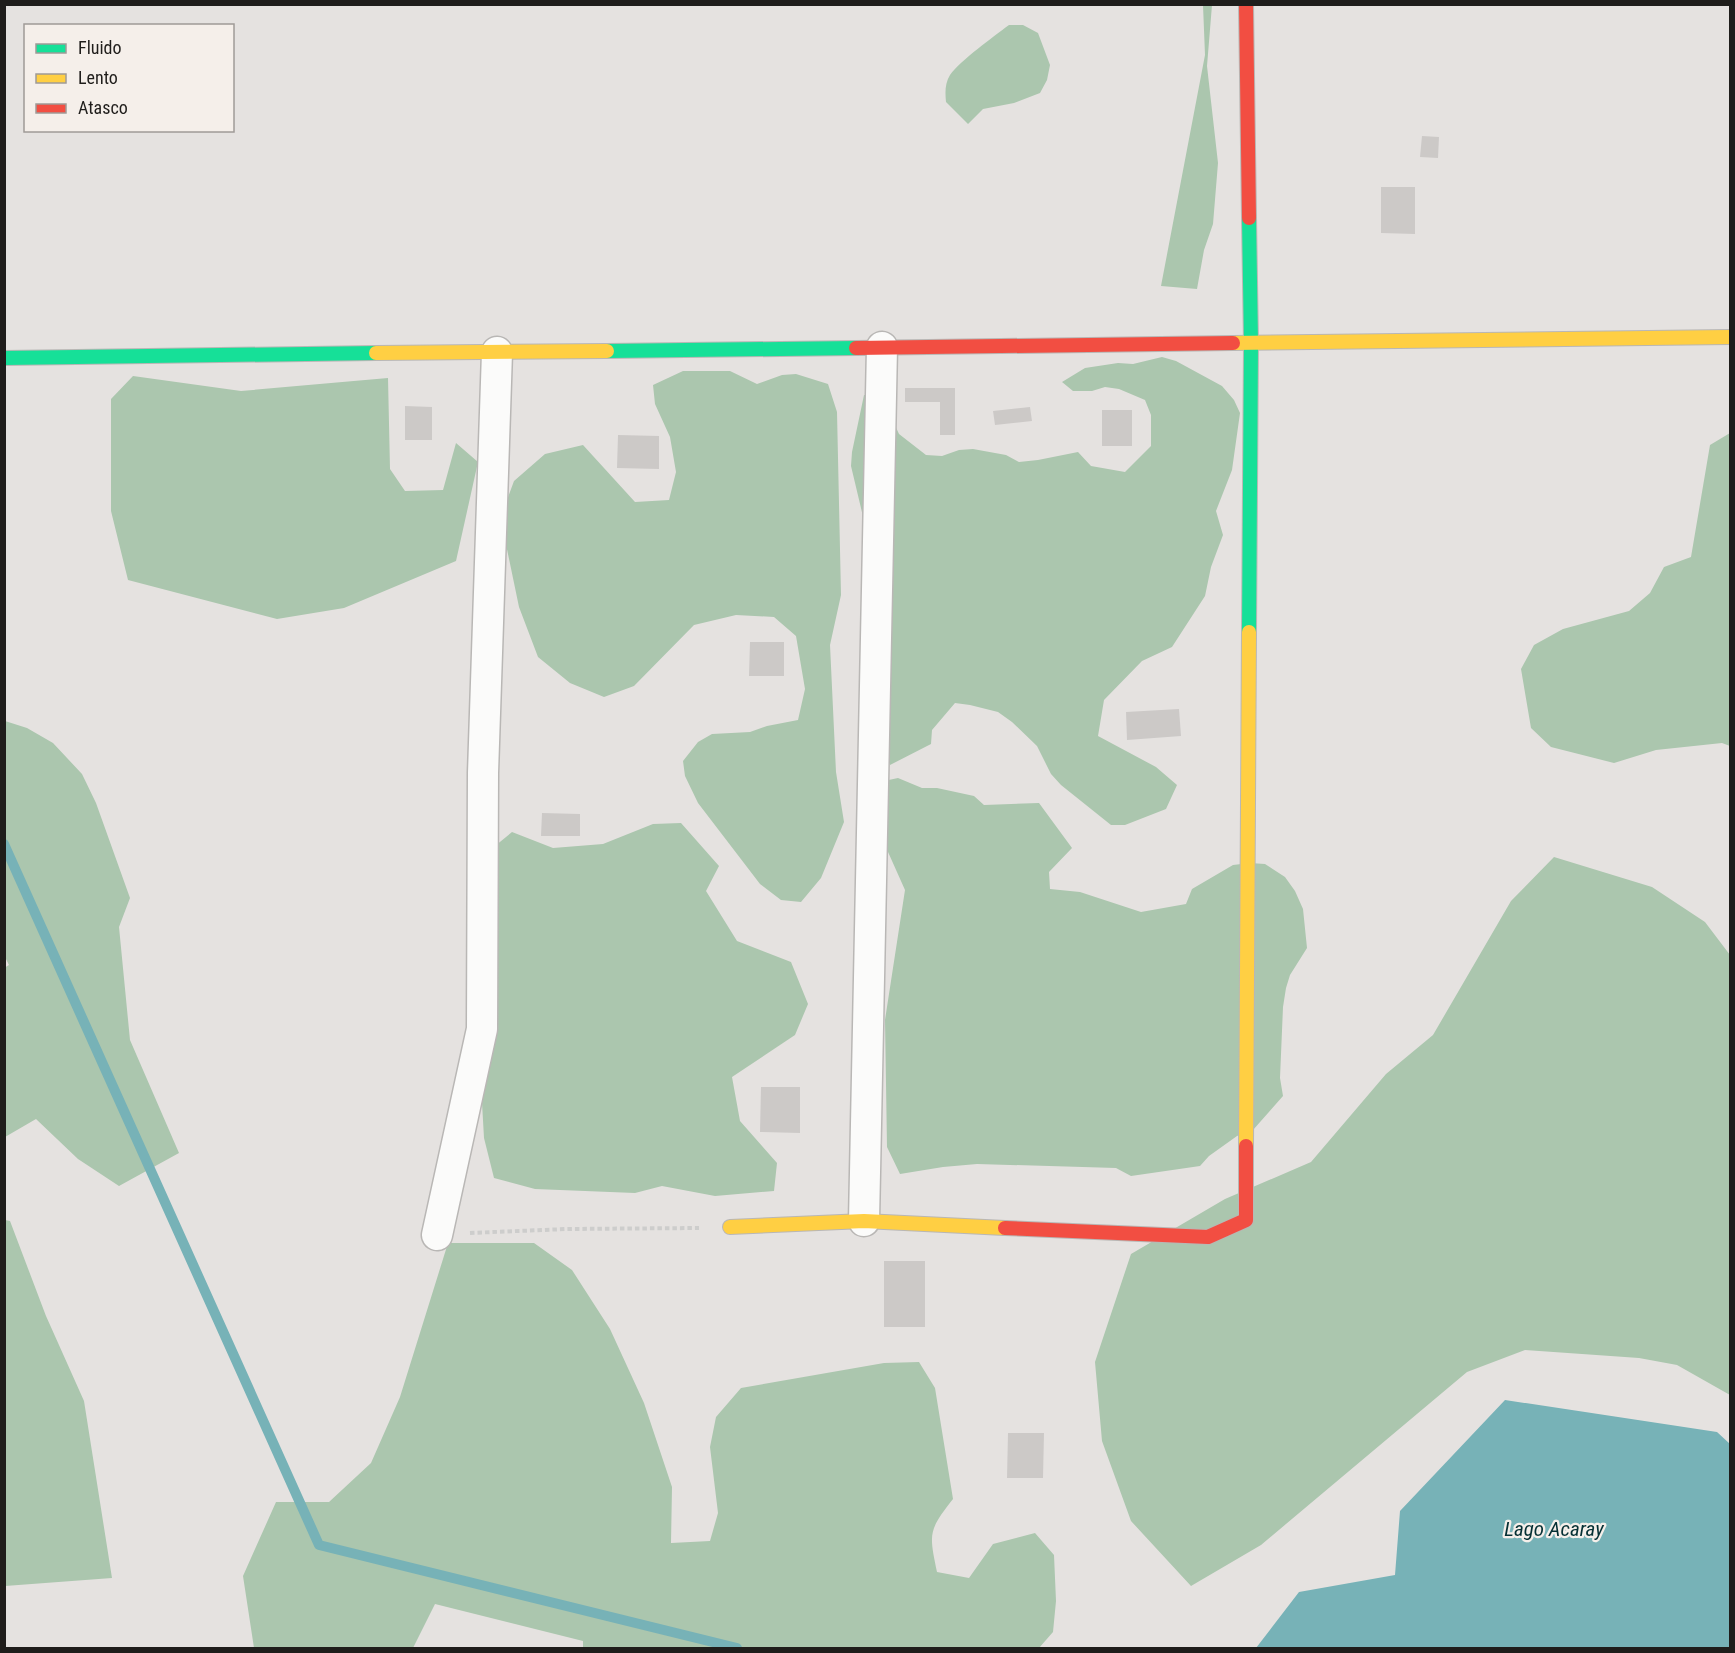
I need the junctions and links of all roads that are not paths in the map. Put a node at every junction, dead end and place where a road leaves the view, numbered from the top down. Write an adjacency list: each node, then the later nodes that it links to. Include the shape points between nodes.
1 (1246, 4): 3 (street)
2 (1731, 337): 3 (street)
3 (1251, 343): 4 (street); 7 (street, via 1246,1220 1208,1237)
4 (882, 347): 5 (street); 7 (street)
5 (497, 352): 6 (street); 9 (street, via 483,773 482,1029)
6 (4, 358)
7 (864, 1221): 8 (street)
8 (730, 1227)
9 (437, 1235)

